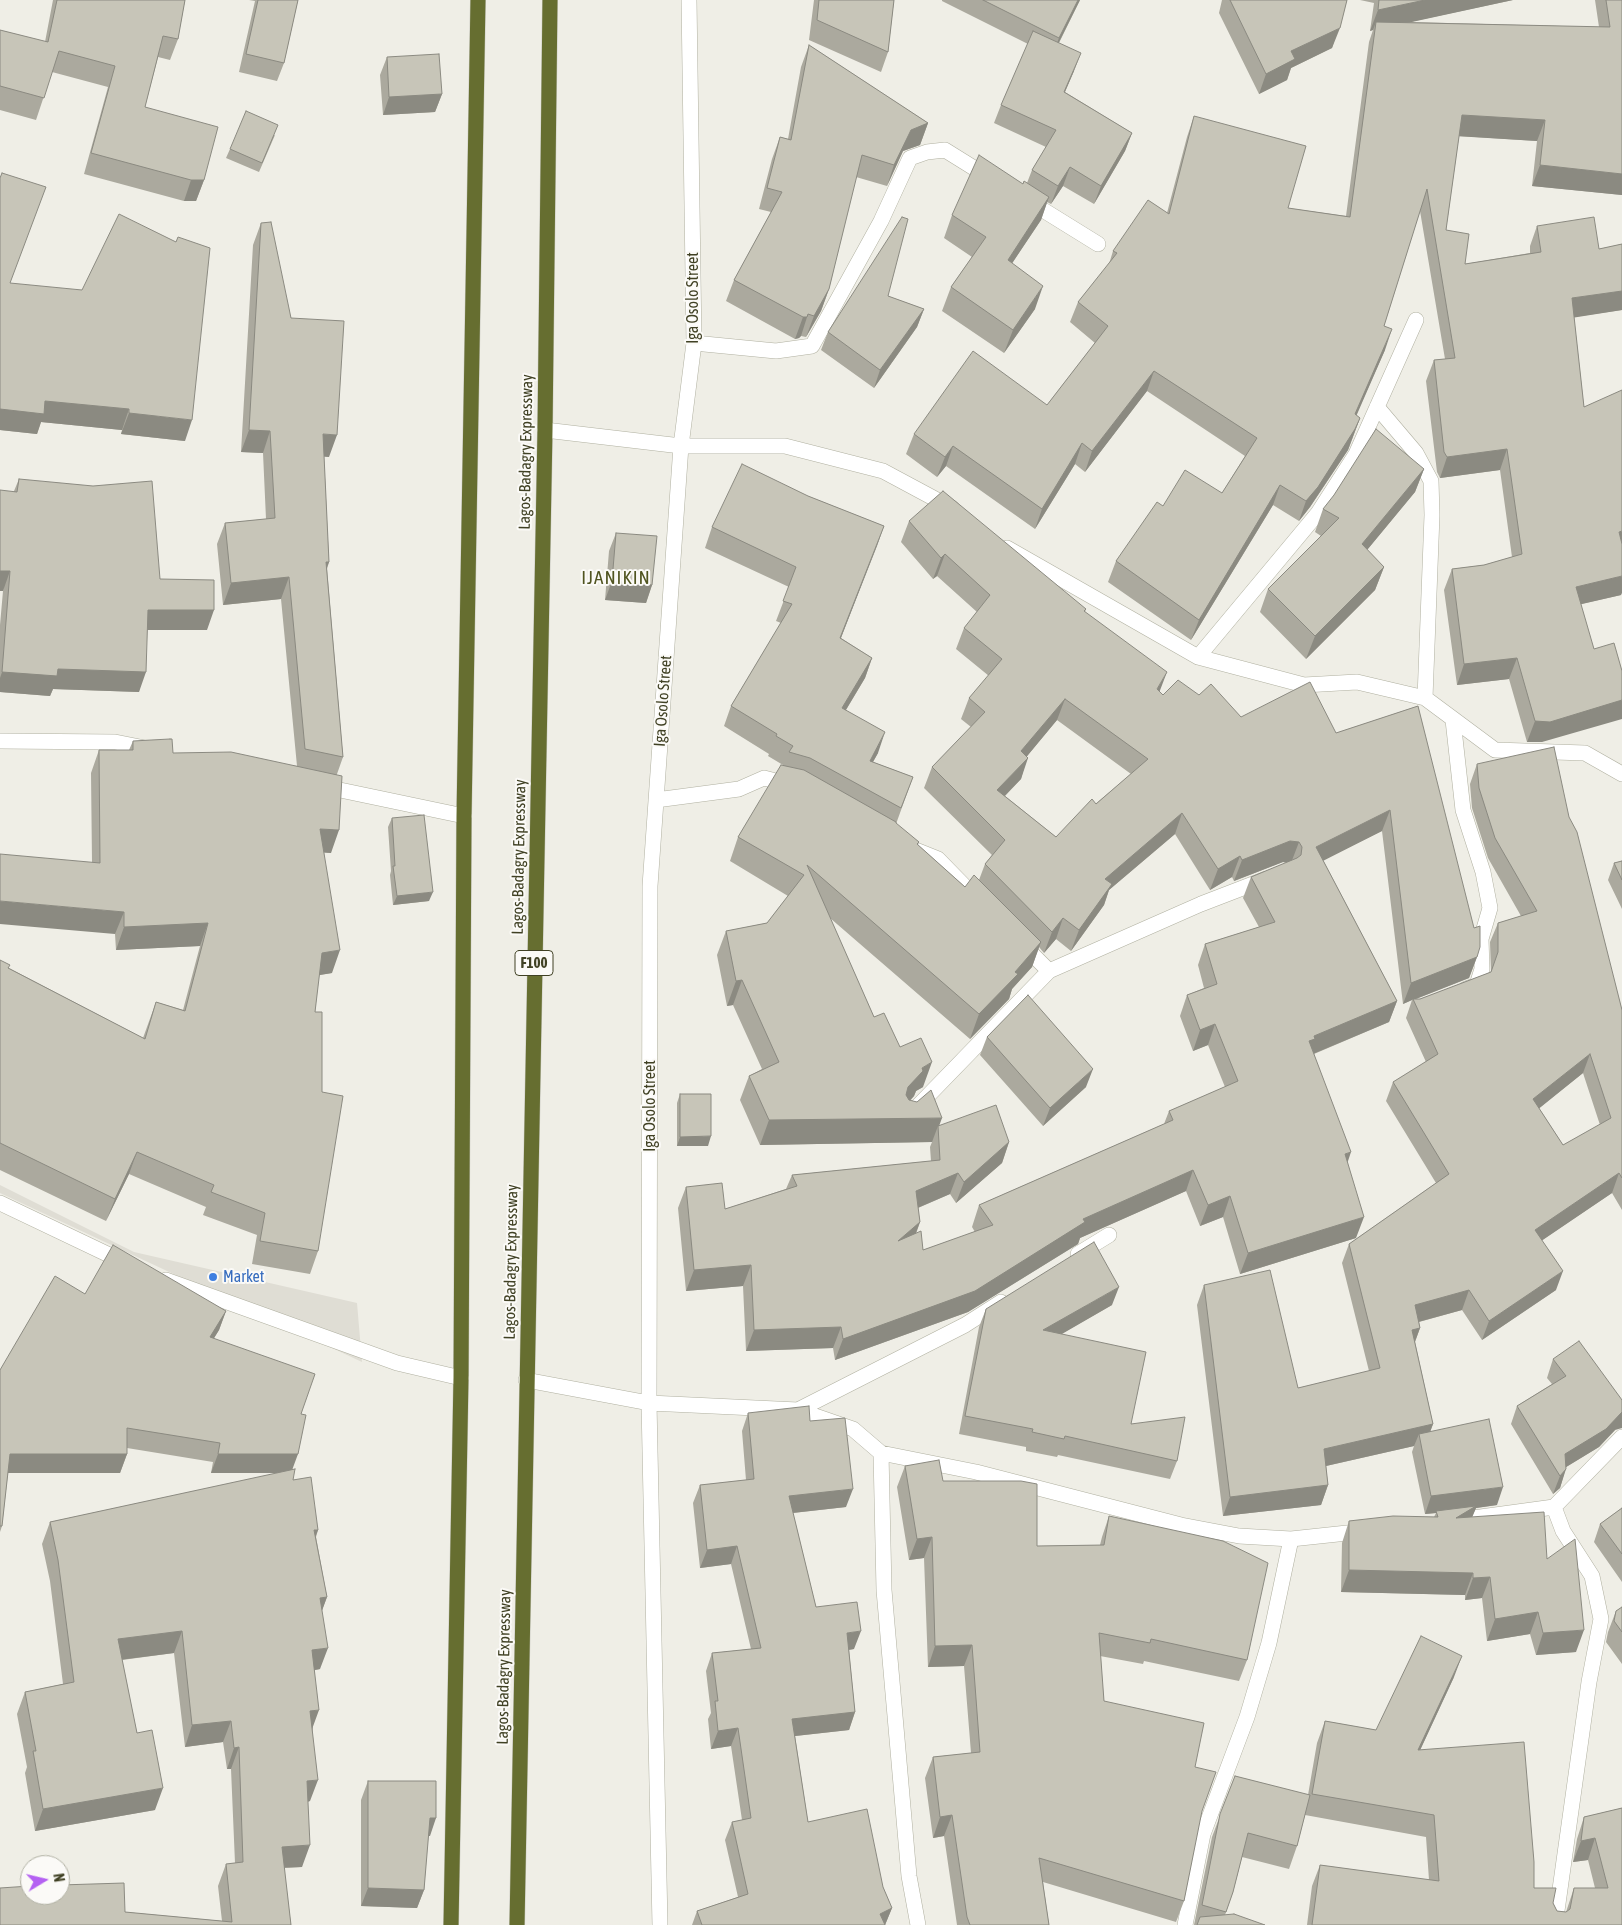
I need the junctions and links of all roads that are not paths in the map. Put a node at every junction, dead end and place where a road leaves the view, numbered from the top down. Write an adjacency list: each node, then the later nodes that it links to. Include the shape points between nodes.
1 (478, 0): 21 (highway)
2 (550, 0): 8 (highway, Lagos-Badagry Expressway / F100)
3 (689, 0): 6 (street, Iga Osolo Street)
4 (1098, 244): 6 (street, via 945,150 927,152 910,158 881,221 812,346 776,351)
5 (1416, 320): 7 (street)
6 (694, 343): 9 (street, Iga Osolo Street)
7 (1377, 407): 12 (street, via 1356,454 1318,513); 13 (street, via 1416,453 1431,481)
8 (545, 430): 9 (street); 34 (highway, Lagos-Badagry Expressway / F100)
9 (681, 446): 10 (street, via 785,446 883,471); 20 (street, Iga Osolo Street)
10 (963, 515)
11 (993, 538): 12 (street)
12 (1198, 657): 13 (street, via 1304,685 1357,682)
13 (1425, 698): 14 (street)
14 (1453, 720): 17 (street, via 1495,750 1585,753); 27 (street, via 1463,810 1490,908 1481,940 1482,969 1477,986)
15 (0, 741): 16 (street, via 115,742)
16 (163, 752)
17 (1622, 774)
18 (309, 783): 21 (street)
19 (805, 790): 20 (street, via 764,778 740,789)
20 (656, 800): 35 (street, Iga Osolo Street, via 650,886)
21 (464, 816): 33 (highway)
22 (901, 843): 24 (street, via 938,859)
23 (1277, 874): 26 (street)
24 (987, 908)
25 (1008, 929): 26 (street)
26 (1049, 971): 28 (street)
27 (1452, 995)
28 (906, 1118)
29 (0, 1203): 33 (street, via 145,1272 396,1363)
30 (1109, 1235): 31 (street)
31 (1066, 1262)
32 (1016, 1294): 36 (street, via 965,1326)
33 (460, 1378): 43 (highway)
34 (526, 1380): 35 (street); 44 (highway, Lagos-Badagry Expressway / F100)
35 (649, 1403): 36 (street); 45 (street, Iga Osolo Street)
36 (798, 1410): 38 (street, via 853,1429)
37 (1622, 1437): 39 (street)
38 (881, 1453): 42 (street, via 1004,1479 1181,1525 1239,1536); 46 (street, via 884,1590 909,1876)
39 (1554, 1508): 40 (street); 48 (street, via 1563,1531 1592,1576 1601,1619 1589,1682)
40 (1455, 1520)
41 (1377, 1530): 42 (street)
42 (1291, 1539): 47 (street, via 1270,1642 1247,1717 1203,1834)
43 (451, 1925)
44 (517, 1925)
45 (660, 1925)
46 (918, 1925)
47 (1185, 1925)
48 (1555, 1925)

